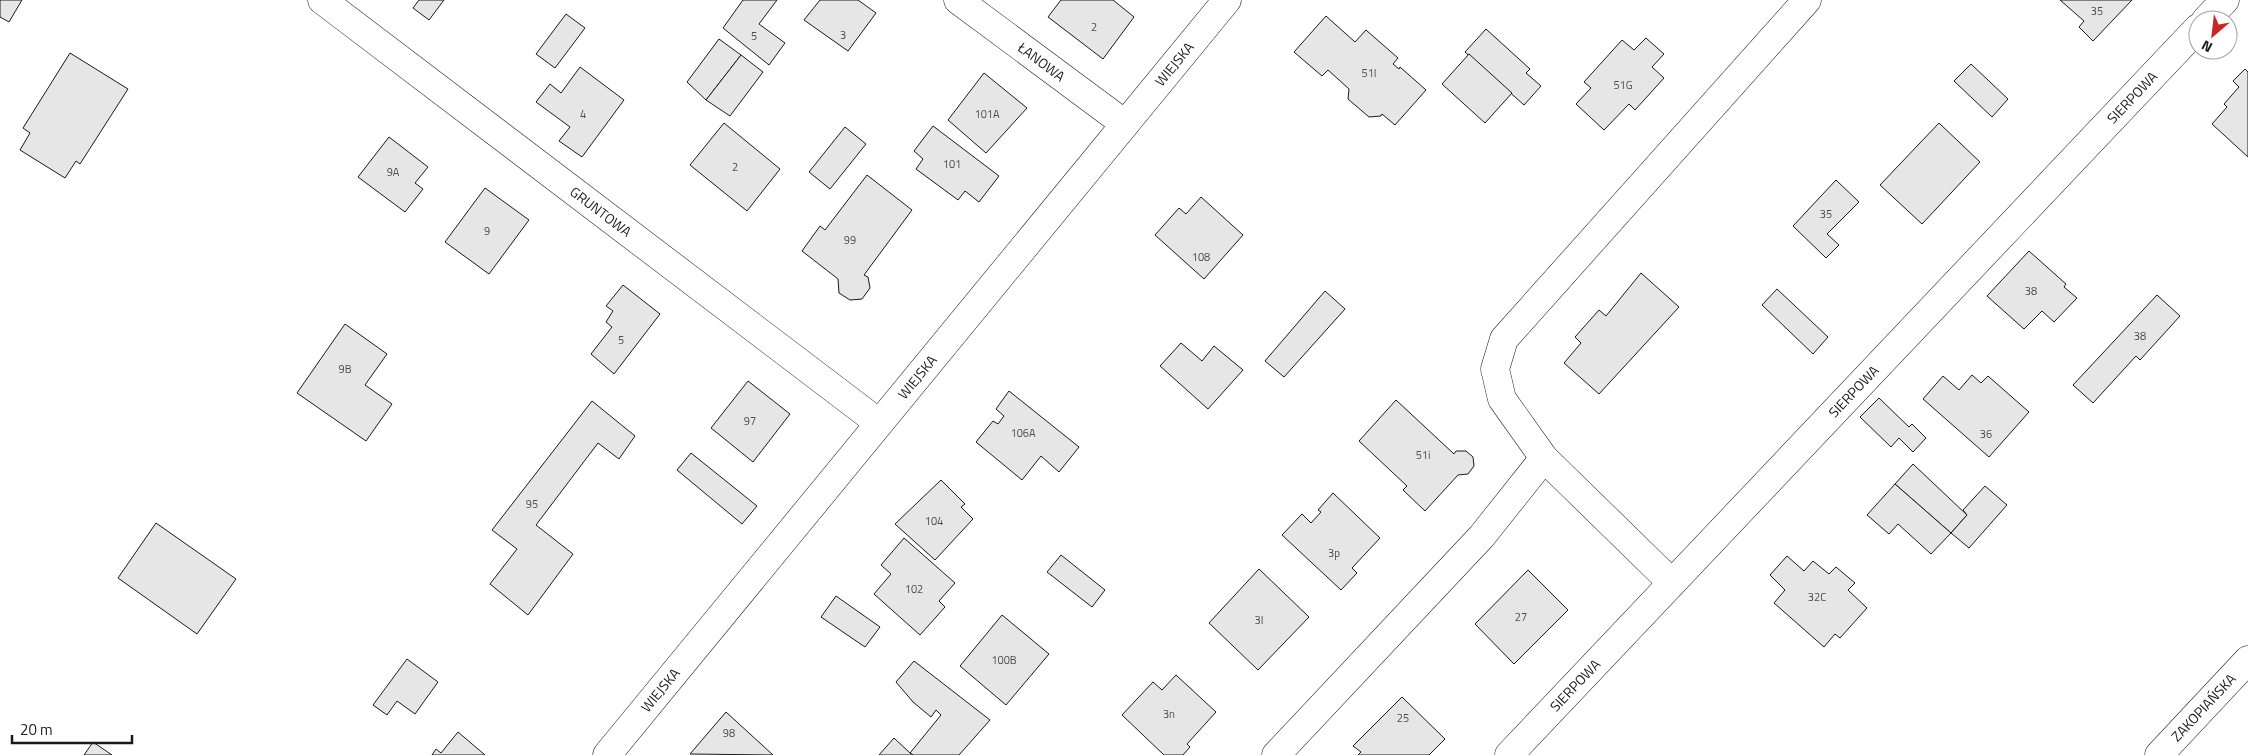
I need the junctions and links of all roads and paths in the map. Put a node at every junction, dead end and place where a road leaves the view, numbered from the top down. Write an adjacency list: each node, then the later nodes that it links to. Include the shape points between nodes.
1 (322, 0): 9 (street, GRUNTOWA)
2 (958, 0): 8 (street, ŁANOWA)
3 (1227, 0): 8 (street, WIEJSKA)
4 (1808, 0): 10 (street, via 1504,340 1495,370 1502,400)
5 (2225, 0): 6 (street)
6 (2216, 10)
7 (2188, 39): 11 (street, SIERPOWA)
8 (1125, 124): 9 (street, WIEJSKA)
9 (879, 423): 13 (street, WIEJSKA)
10 (1544, 458): 11 (street); 14 (street, via 1482,536)
11 (1672, 583): 15 (street, SIERPOWA)
12 (2248, 660): 16 (street, ZAKOPIAŃSKA)
13 (608, 755)
14 (1276, 755)
15 (1510, 755)
16 (2159, 755)

